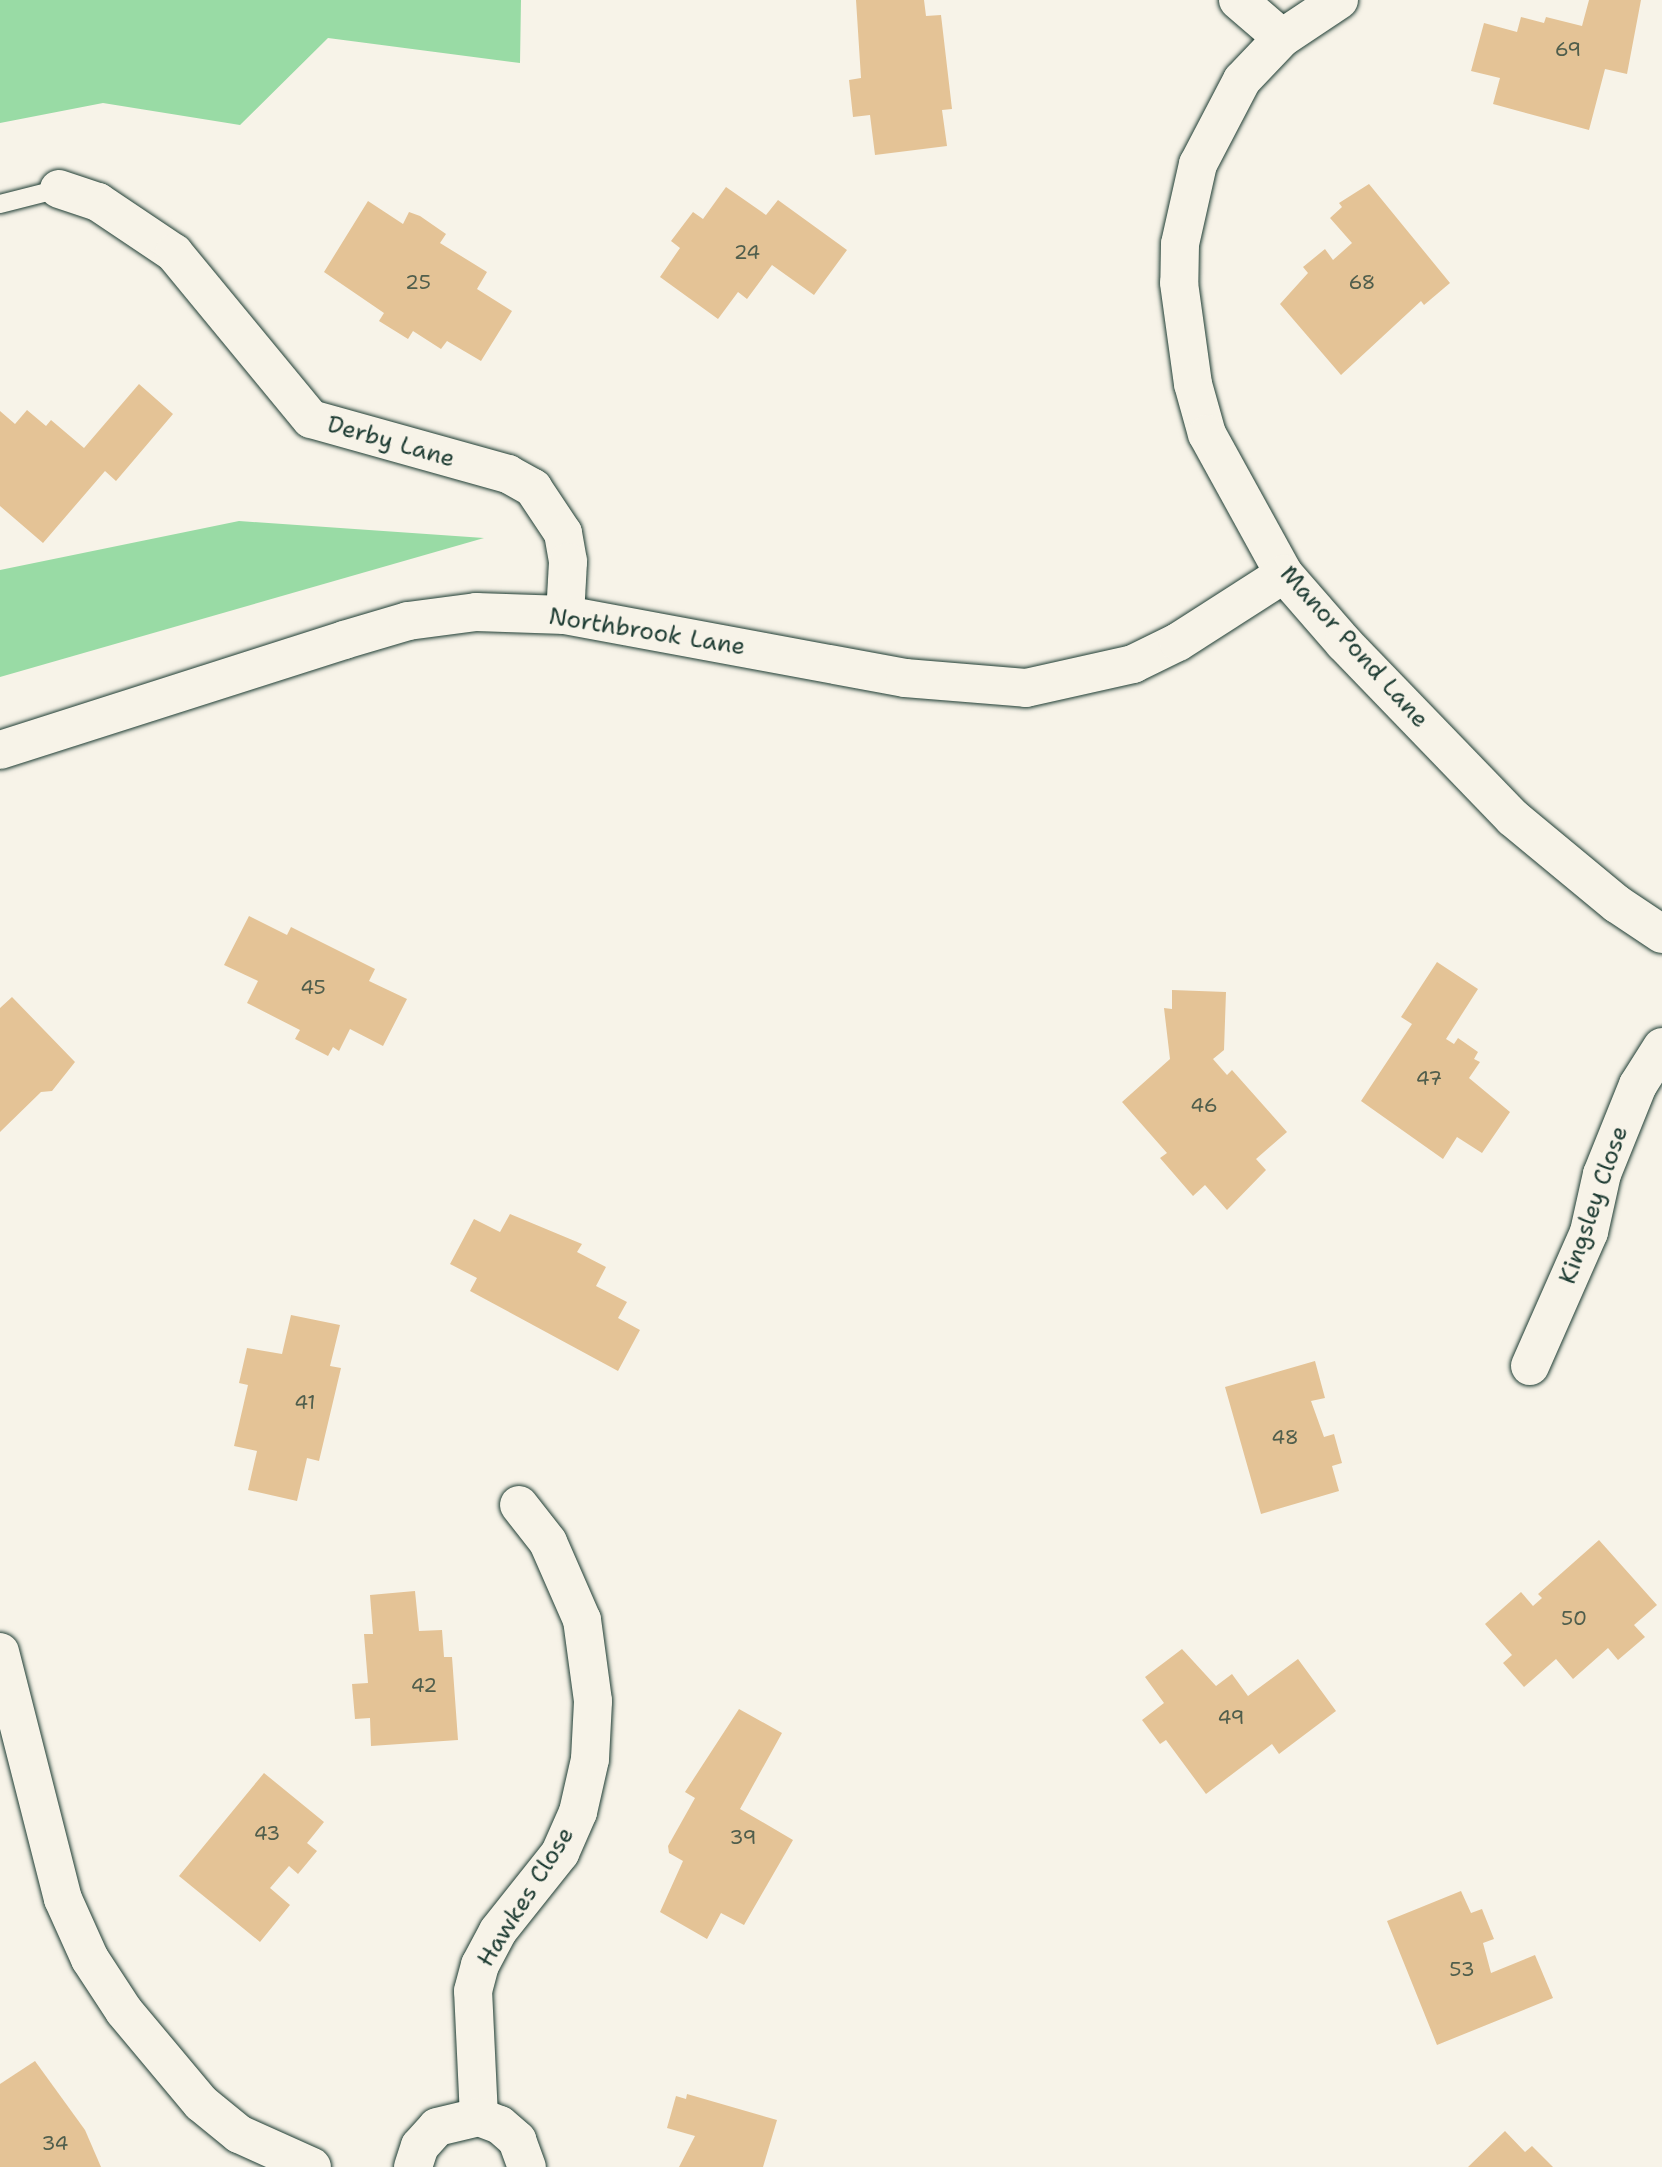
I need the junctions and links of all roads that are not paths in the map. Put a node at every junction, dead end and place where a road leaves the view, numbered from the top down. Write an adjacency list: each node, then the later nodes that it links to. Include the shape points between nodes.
1 (1238, 0): 3 (street)
2 (1339, 0): 3 (street, Manor Pond Lane)
3 (1282, 38): 6 (street, Manor Pond Lane, via 1242,80 1198,164 1180,244 1179,283 1193,384 1207,434)
4 (59, 189): 5 (lane); 7 (street, Derby Lane, via 98,202 174,253 311,419 508,474 533,488 563,533 568,562)
5 (0, 204)
6 (1284, 574): 7 (street, Northbrook Lane, via 1178,642 1133,664 1026,688 905,678); 9 (street, Manor Pond Lane, via 1513,818)
7 (565, 615): 8 (street, Northbrook Lane, via 476,612 408,621)
8 (0, 750)
9 (1662, 934)
10 (1662, 1047): 11 (street, Kingsley Close, via 1638,1085 1602,1174 1578,1261)
11 (1530, 1366)
12 (519, 1505): 14 (street, Hawkes Close, via 548,1542 582,1620 593,1701 590,1759 578,1812 560,1853 498,1931 480,1965 473,1991)
13 (0, 1652): 15 (street, via 63,1899 90,1959 124,2011 201,2103 239,2134)
14 (479, 2117): 16 (street, via 437,2127 420,2146); 17 (street, via 500,2125 517,2140)
15 (312, 2167)
16 (413, 2167)
17 (527, 2167)

